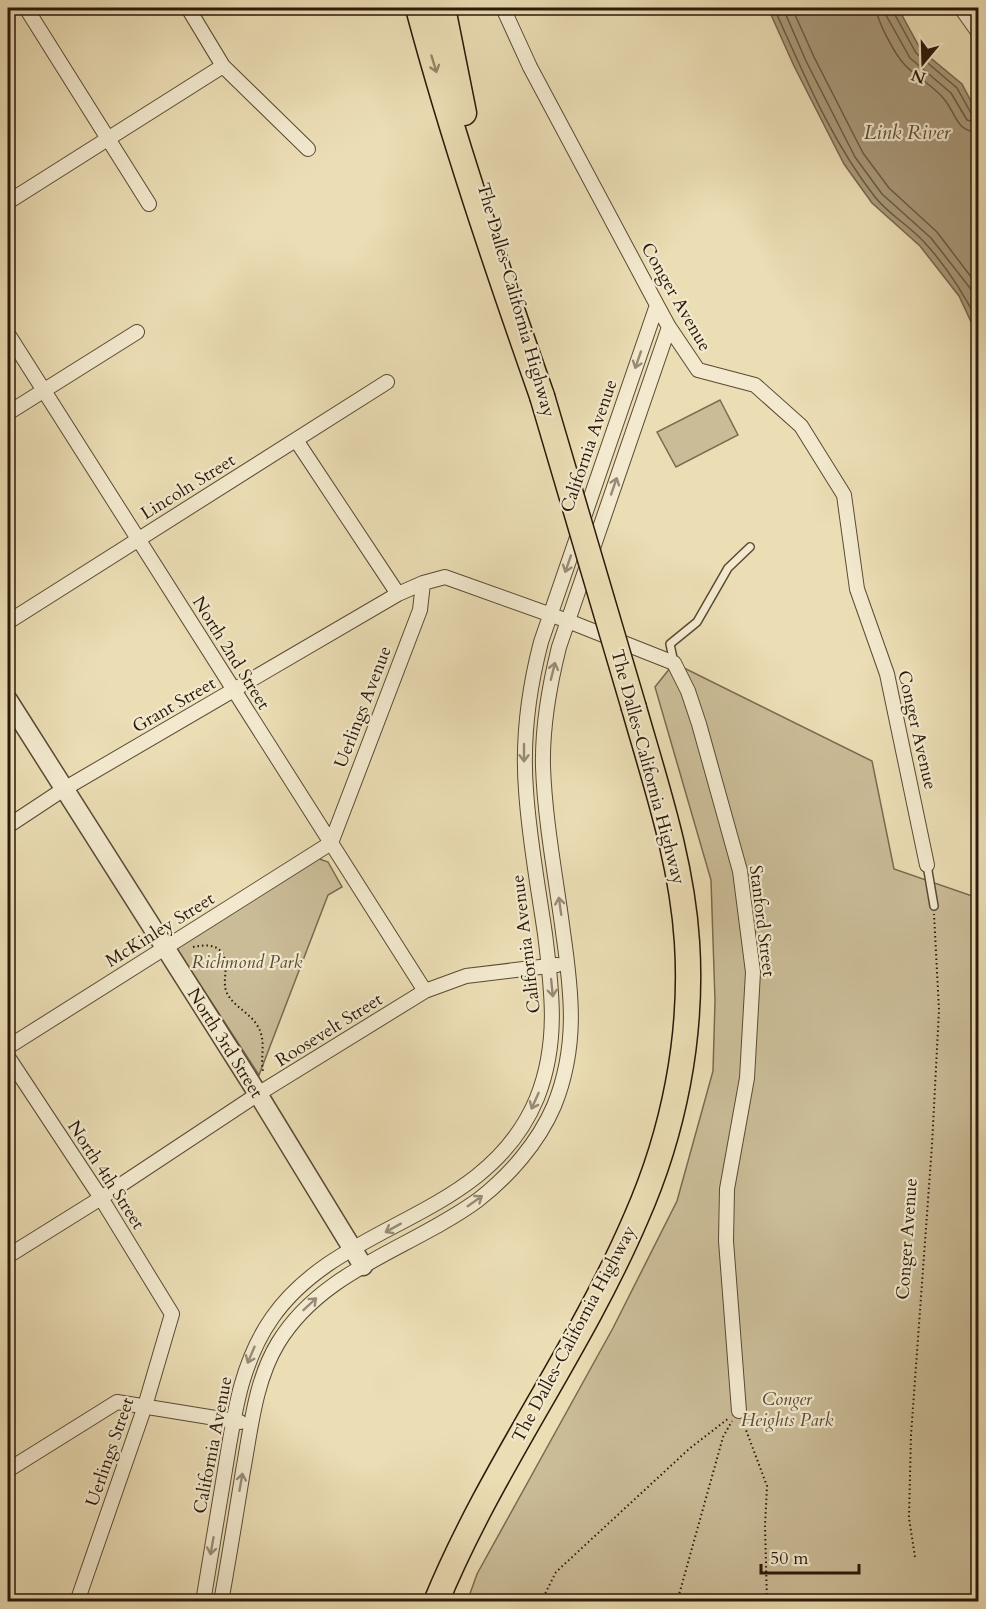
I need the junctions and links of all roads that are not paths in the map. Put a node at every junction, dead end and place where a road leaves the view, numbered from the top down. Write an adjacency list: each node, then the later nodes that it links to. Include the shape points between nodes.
1 (26, 8): 9 (street)
2 (188, 8): 8 (street)
3 (418, 8): 19 (highway, one-way to 19, via 500,276)
4 (443, 8): 19 (highway, The Dalles-California Highway, via 462,108)
5 (503, 8): 13 (street, Conger Avenue, via 530,67)
6 (961, 8): 7 (street)
7 (978, 32)
8 (223, 66): 9 (street); 10 (street)
9 (109, 138): 11 (street); 12 (street)
10 (308, 149)
11 (8, 201)
12 (149, 204)
13 (657, 305): 14 (street, Conger Avenue); 26 (street, California Avenue, one-way to 26)
14 (669, 327): 27 (street, California Avenue, one-way to 14); 35 (street, Conger Avenue, via 698,370 755,385 801,426 844,495 857,589 887,674)
15 (137, 332): 18 (street)
16 (8, 334): 18 (street, North 2nd Street)
17 (387, 382): 21 (street, Lincoln Street)
18 (43, 391): 20 (street); 22 (street, North 2nd Street)
19 (542, 396): 57 (highway, The Dalles-California Highway, bridge, via 674,856 687,941 687,1013 670,1119 649,1187 621,1250 481,1505)
20 (8, 413)
21 (296, 440): 22 (street, Lincoln Street); 25 (street)
22 (138, 540): 28 (street, Lincoln Street); 30 (street, North 2nd Street)
23 (750, 547): 29 (lane, via 728,568 697,622 670,644)
24 (423, 583): 25 (street, Grant Street); 26 (street, Grant Street, via 445,577); 34 (street, Uerlings Avenue, via 420,610)
25 (398, 594): 30 (street, Grant Street)
26 (550, 615): 27 (street, Grant Street); 39 (street, California Avenue, one-way to 39, via 529,693 524,745 526,794)
27 (568, 621): 29 (street, Grant Street); 38 (street, California Avenue, one-way to 27, via 545,792 543,746 547,696)
28 (8, 622)
29 (674, 663): 50 (street, Stanford Street, via 699,724 740,871 753,972 747,1078 727,1188 726,1240)
30 (234, 690): 32 (street, Grant Street); 34 (street, North 2nd Street)
31 (8, 700): 32 (street, North 3rd Street)
32 (64, 789): 33 (street, Grant Street); 37 (street, North 3rd Street)
33 (8, 826)
34 (331, 843): 37 (street, McKinley Street); 40 (street, North 2nd Street)
35 (927, 865): 36 (lane, Conger Avenue)
36 (934, 906)
37 (168, 953): 41 (street, McKinley Street); 43 (street, North 3rd Street)
38 (568, 964): 39 (street, Roosevelt Street); 47 (street, California Avenue, one-way to 38, via 476,1201 506,1175 534,1141 553,1108 566,1068 572,1025)
39 (549, 966): 40 (street, Roosevelt Street, via 466,976); 45 (street, California Avenue, one-way to 45, via 553,1024 548,1064 536,1100 518,1131 465,1186)
40 (425, 992): 43 (street, Roosevelt Street)
41 (8, 1047)
42 (8, 1057): 44 (street, North 4th Street)
43 (264, 1091): 44 (street, Roosevelt Street); 45 (street, North 3rd Street)
44 (100, 1198): 46 (street, Roosevelt Street); 48 (street, North 4th Street)
45 (354, 1250): 47 (street, North 3rd Street); 51 (street, California Avenue, one-way to 51, via 311,1277 274,1315 250,1356)
46 (8, 1256)
47 (363, 1266): 52 (street, California Avenue, one-way to 47, via 268,1363 289,1326 322,1292)
48 (172, 1314): 49 (street, Uerlings Street)
49 (145, 1406): 51 (street); 53 (street, via 117,1402); 54 (street, Uerlings Street)
50 (739, 1411)
51 (233, 1421): 52 (street); 55 (street, California Avenue, one-way to 55)
52 (251, 1423): 56 (street, California Avenue, one-way to 52)
53 (8, 1470)
54 (77, 1602)
55 (202, 1602)
56 (221, 1602)
57 (436, 1602)

